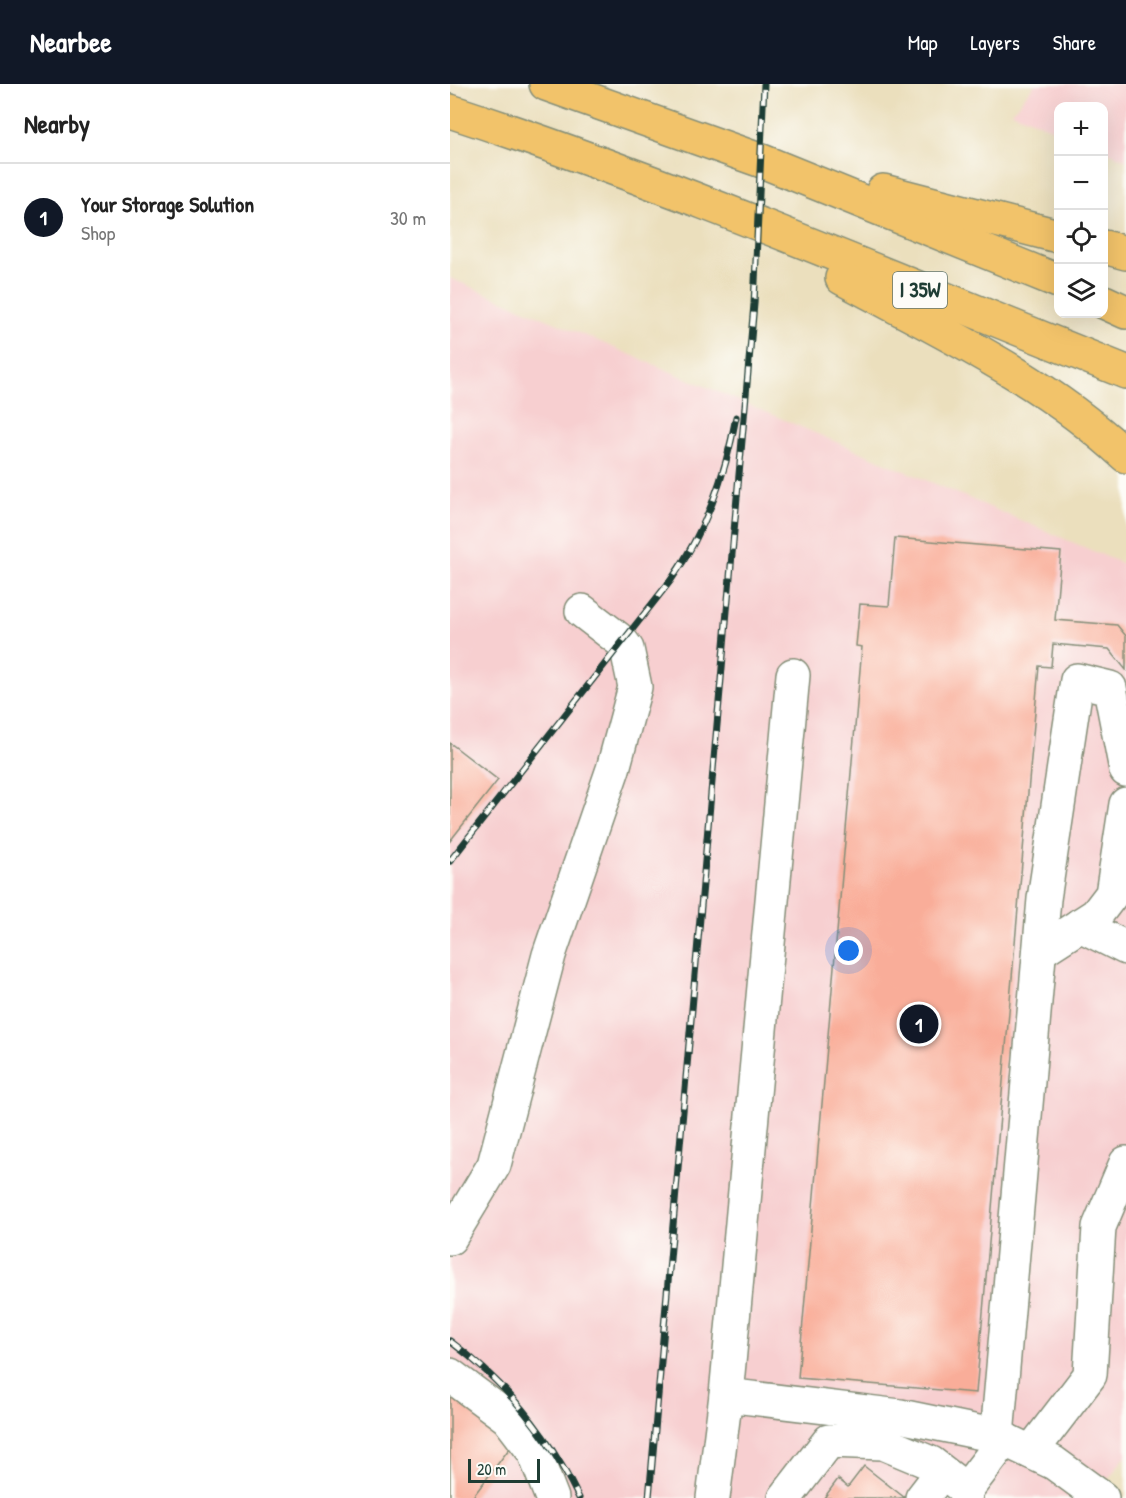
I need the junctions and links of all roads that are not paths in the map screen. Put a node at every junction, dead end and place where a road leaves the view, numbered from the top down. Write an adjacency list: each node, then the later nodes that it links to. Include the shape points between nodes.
1 (546, 84): 3 (highway)
2 (450, 111): 4 (highway, I 35W)
3 (762, 161): 5 (highway); 8 (highway)
4 (714, 207): 11 (highway, I 35W); 12 (highway, via 1019,374 1095,427)
5 (1054, 235)
6 (1108, 248): 7 (highway)
7 (1126, 253)
8 (1054, 280)
9 (1108, 304): 10 (highway)
10 (1126, 312)
11 (1126, 372)
12 (1126, 456)
13 (582, 611): 21 (lane, via 621,641 627,650 635,687 612,769 549,955 494,1165)
14 (793, 675): 23 (lane)
15 (1126, 770): 19 (lane, via 1110,688 1077,680 1044,899)
16 (1126, 804): 17 (lane, via 1112,894 1096,915)
17 (1080, 925): 18 (lane); 19 (lane)
18 (1126, 948)
19 (1040, 951): 24 (lane)
20 (1126, 1163): 24 (lane, via 1099,1227 1089,1375)
21 (450, 1238)
22 (450, 1375): 26 (lane, via 508,1418 534,1452)
23 (726, 1395): 24 (lane, via 900,1416); 27 (lane)
24 (1011, 1442): 25 (lane); 30 (lane, via 1054,1463)
25 (958, 1487): 28 (lane, via 931,1463 883,1443 829,1441); 29 (lane)
26 (552, 1498)
27 (713, 1498)
28 (785, 1498)
29 (922, 1498)
30 (1102, 1498)

